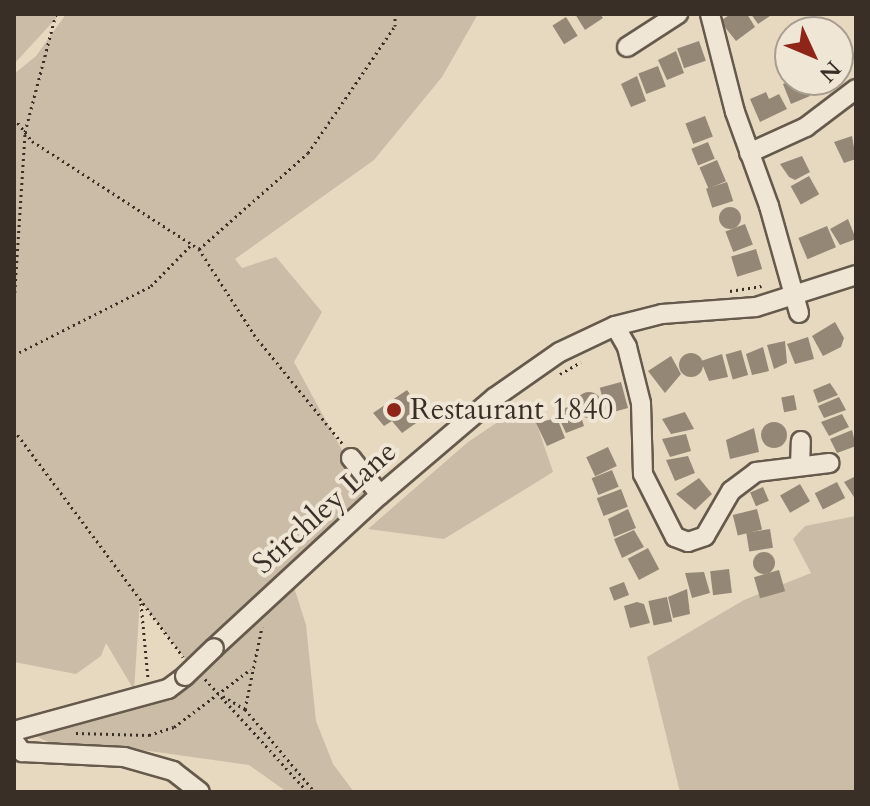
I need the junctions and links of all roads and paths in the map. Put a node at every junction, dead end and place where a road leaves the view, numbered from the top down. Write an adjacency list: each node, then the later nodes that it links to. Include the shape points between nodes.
1 (56, 14): 8 (path)
2 (395, 14): 11 (path, via 395,26 308,153)
3 (678, 14): 5 (street)
4 (710, 14): 9 (street)
5 (627, 47)
6 (856, 89): 9 (street, via 806,127)
7 (14, 118): 8 (path)
8 (25, 132): 10 (path); 13 (path)
9 (749, 153): 14 (street)
10 (192, 244): 11 (path); 16 (path, via 151,286)
11 (199, 249): 21 (path, via 255,336)
12 (856, 275): 14 (street, Stirchley Lane)
13 (14, 304)
14 (798, 304): 15 (street, Stirchley Lane, via 662,314)
15 (615, 326): 23 (street, via 627,347 641,403 643,474 675,537 688,542 705,536 731,491 747,476 766,468); 24 (street, Stirchley Lane, via 560,352 494,398)
16 (14, 355)
17 (587, 358): 18 (path)
18 (556, 377)
19 (14, 430): 26 (path)
20 (801, 441): 23 (street)
21 (351, 458): 24 (street)
22 (829, 463): 23 (street)
23 (800, 466)
24 (380, 495): 25 (street, Stirchley Lane)
25 (264, 599): 27 (path); 28 (street, Stirchley Lane, bridge)
26 (141, 602): 28 (path); 29 (path)
27 (251, 669): 30 (path); 31 (path)
28 (193, 673): 29 (street, Stirchley Lane); 30 (path)
29 (149, 694): 32 (street, Stirchley Lane)
30 (220, 694): 31 (path); 33 (path, via 174,727 149,735); 36 (path)
31 (245, 709): 37 (path)
32 (14, 731)
33 (67, 733)
34 (14, 741): 35 (street, via 22,752 124,757 173,771)
35 (200, 792)
36 (308, 792)
37 (315, 792)

